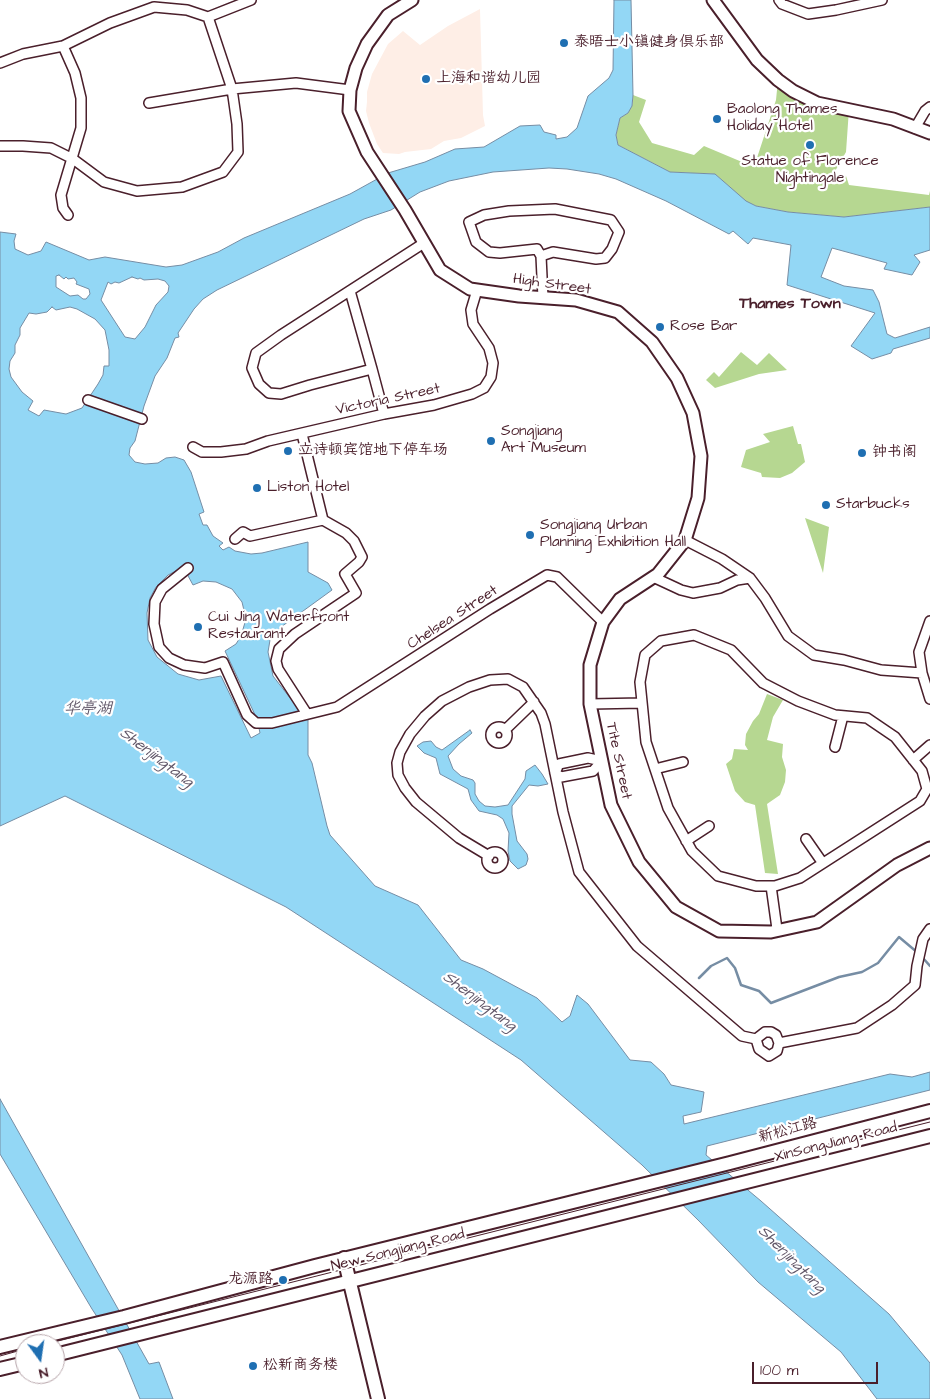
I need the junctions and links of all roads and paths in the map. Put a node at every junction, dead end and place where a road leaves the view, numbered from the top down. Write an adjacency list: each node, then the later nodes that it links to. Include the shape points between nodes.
1 (251, 0): 6 (street)
2 (412, 0): 10 (street, High Street, via 388,15 367,44)
3 (713, 0): 13 (street, via 757,60 793,91 817,103 893,119)
4 (779, 0): 5 (street, via 808,14)
5 (882, 0)
6 (208, 17): 7 (street, via 187,10 154,7 110,23); 9 (street)
7 (63, 46): 8 (street, via 23,54); 16 (street, via 75,72 81,98 81,128)
8 (0, 63)
9 (232, 89): 10 (street, via 296,83); 11 (street); 16 (street, via 238,152 223,172 182,187 137,191 104,182)
10 (350, 90): 18 (street, High Street, via 349,111 367,152)
11 (149, 103)
12 (930, 107): 13 (street)
13 (915, 128): 14 (street)
14 (930, 134)
15 (0, 146): 16 (street, via 51,148)
16 (73, 159): 17 (street, via 61,195)
17 (68, 215)
18 (424, 243): 20 (street, High Street, via 440,270); 21 (street)
19 (541, 256): 19 (street, via 537,249 489,252 476,242 469,222 484,215 508,211 555,209 611,220 619,232 605,258 553,252); 22 (street)
20 (477, 290): 22 (street, High Street); 25 (street, Victoria Street, via 471,310 473,324 489,348 493,364 491,377 484,388 434,405)
21 (350, 291): 23 (street); 23 (street, via 256,353 252,368 259,384 269,393 281,394)
22 (543, 298): 31 (street, High Street, via 576,300 618,312 652,342 677,378 693,413 701,456 698,498)
23 (372, 369): 25 (street)
24 (88, 400): 26 (street)
25 (384, 414): 27 (street, Victoria Street)
26 (142, 419)
27 (302, 434): 28 (street, Victoria Street, via 221,452 202,452); 29 (street)
28 (193, 447)
29 (323, 520): 30 (street, via 250,536 243,532); 42 (street, via 346,533 362,557 345,574 356,593 295,634 279,649 278,669)
30 (235, 539)
31 (686, 540): 33 (street, High Street); 34 (street)
32 (188, 568): 42 (street, Chelsea Street, via 162,589 155,602 154,624 159,647 169,658 184,665 206,668 223,662 248,715 256,724)
33 (653, 577): 34 (street, via 693,593); 36 (street, High Street, via 620,599)
34 (750, 578): 37 (street, via 788,636 814,655 881,670)
35 (930, 621): 37 (street, via 919,652)
36 (603, 622): 41 (street, Tite Street, via 590,665); 42 (street, Chelsea Street, via 557,577 547,575 337,707)
37 (922, 673): 38 (street)
38 (930, 699)
39 (534, 702): 44 (street); 51 (street, via 545,724); 58 (street, via 523,688 508,679 490,680 469,687 442,701 425,716 400,752 398,775 416,802 459,838)
40 (642, 703): 41 (street); 43 (street, via 640,682 645,655 661,641 694,635 731,650 763,683 798,701); 50 (street, via 646,742)
41 (590, 704): 48 (street, Tite Street)
42 (307, 714)
43 (843, 716): 46 (street); 47 (street, via 868,718 895,737)
44 (505, 730)
45 (930, 745): 47 (street)
46 (835, 747)
47 (913, 760): 53 (street, via 922,771)
48 (602, 761): 51 (street, via 592,771 561,777); 51 (street, via 588,758 560,764); 62 (street, Tite Street, via 611,805 639,862 676,907 719,931)
49 (683, 762): 50 (street)
50 (655, 769): 56 (street, via 668,808)
51 (555, 773): 63 (street, via 580,872 637,946 742,1036)
52 (930, 778): 53 (street)
53 (929, 792): 59 (street, via 920,801)
54 (709, 826): 56 (street)
55 (806, 838): 59 (street)
56 (686, 841): 60 (street, via 718,876 756,886)
57 (930, 848): 62 (street, Tite Street, via 897,866 817,922)
58 (489, 856)
59 (822, 862): 60 (street, via 800,878)
60 (772, 886): 62 (street)
61 (930, 929): 64 (street, via 923,939 915,985 892,1005 857,1028)
62 (777, 930)
63 (756, 1038): 64 (street, via 771,1032); 64 (street, via 759,1049 769,1056 777,1051)
64 (779, 1043)
65 (930, 1111): 68 (main road, 新松江路)
66 (930, 1136): 67 (main road, XinSongJiang Road)
67 (749, 1181): 70 (main road, New Songjiang Road)
68 (653, 1183): 69 (main road, New Songjiang Road)
69 (344, 1258): 70 (main road); 71 (main road, New Songjiang Road)
70 (349, 1280): 72 (main road, New Songjiang Road); 75 (main road)
71 (0, 1347)
72 (65, 1352)
73 (15, 1365): 74 (main road)
74 (0, 1369)
75 (378, 1399)

